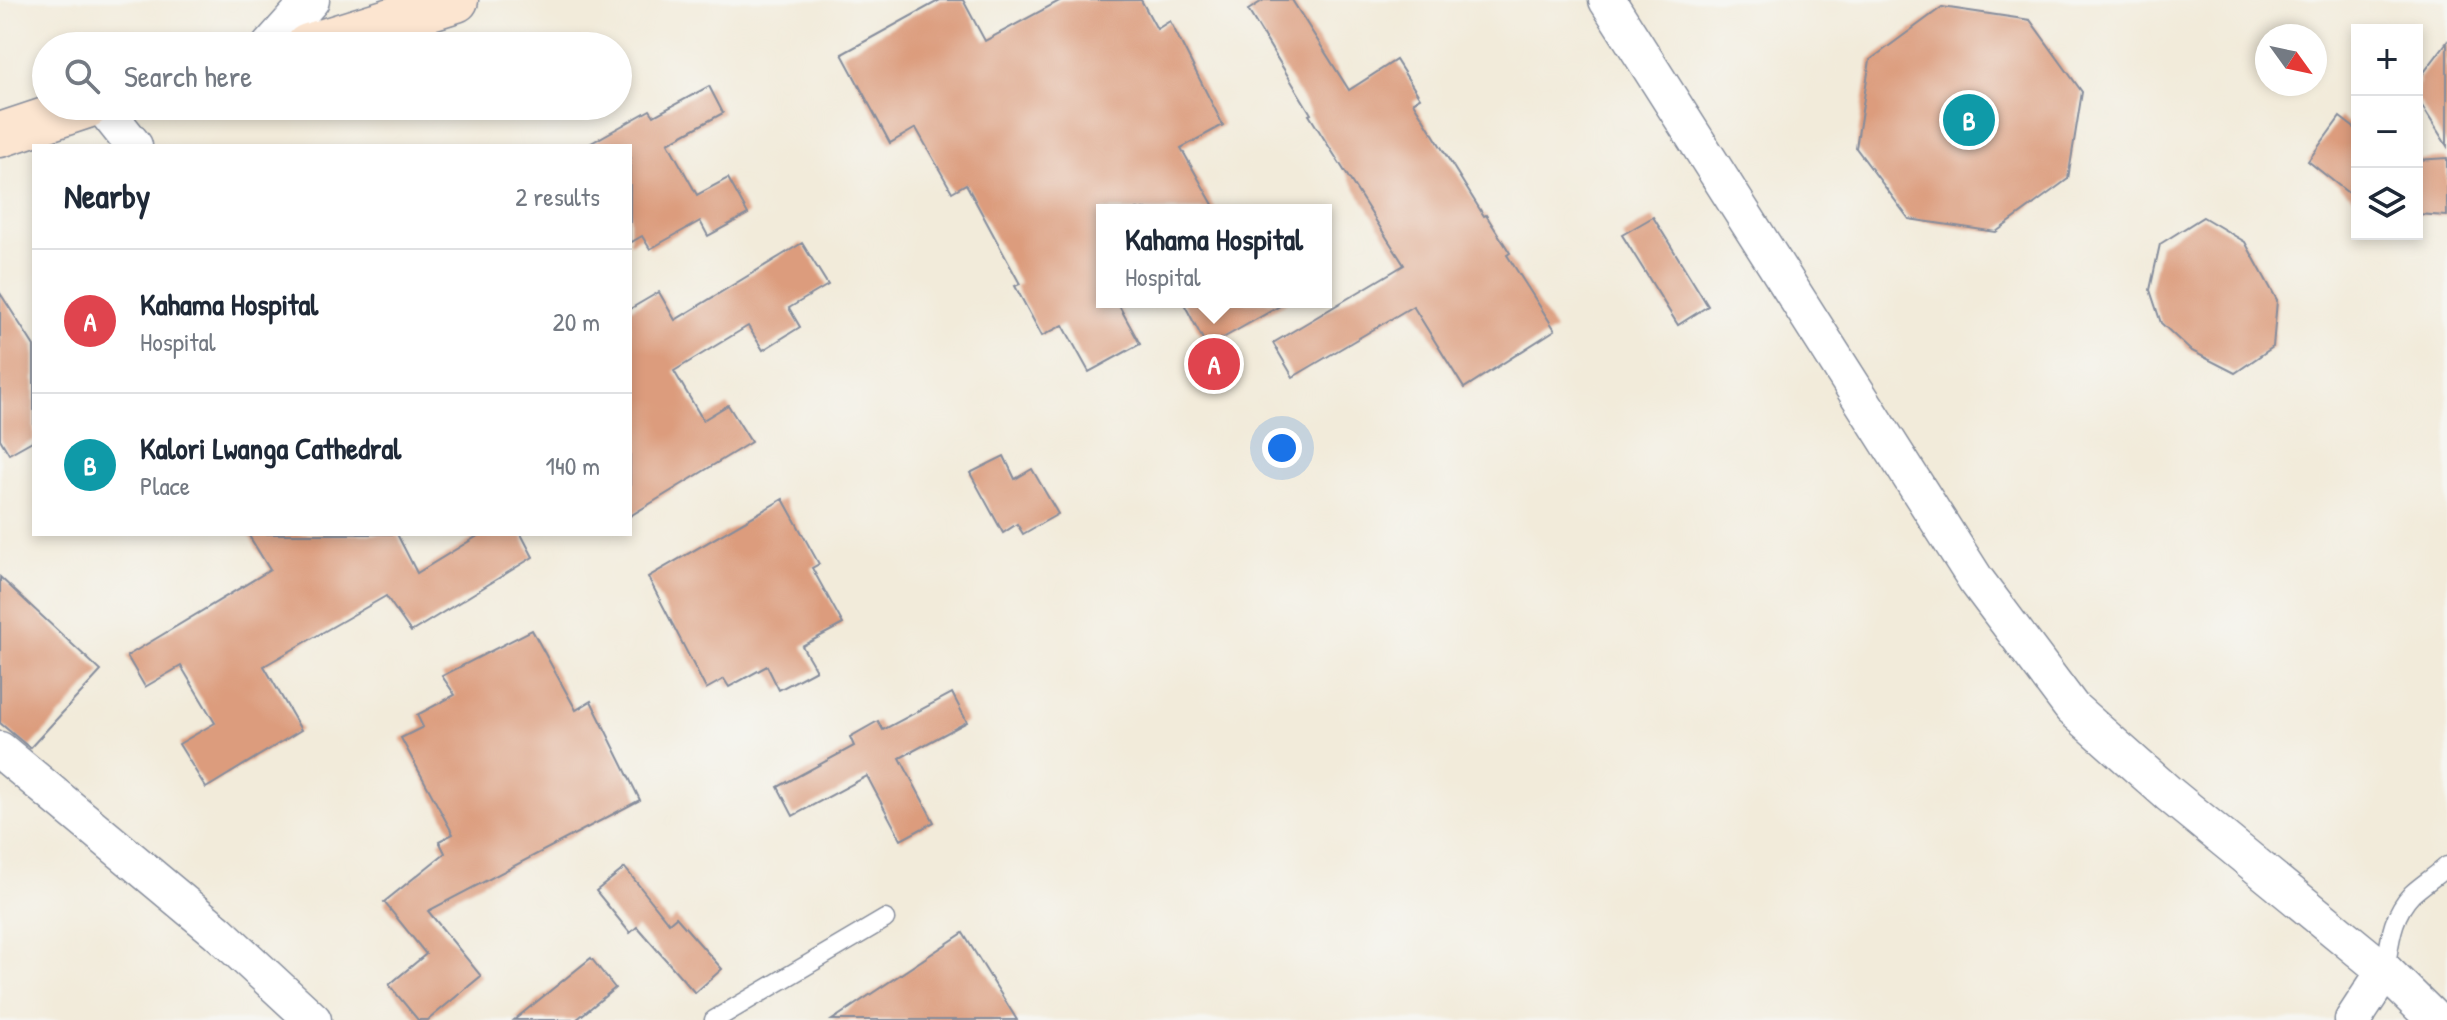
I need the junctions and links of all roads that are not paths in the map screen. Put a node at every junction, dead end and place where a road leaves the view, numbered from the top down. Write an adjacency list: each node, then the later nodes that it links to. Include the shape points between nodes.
1 (311, 0): 4 (street)
2 (456, 0): 5 (street)
3 (1607, 0): 13 (street, via 1976,580 2072,708)
4 (282, 32)
5 (353, 32)
6 (45, 120): 8 (street)
7 (113, 120): 9 (street)
8 (0, 135)
9 (132, 144)
10 (0, 750): 14 (street, via 218,932)
11 (2447, 866): 13 (lane, via 2400,909)
12 (885, 919): 15 (lane)
13 (2385, 971): 16 (street); 17 (street)
14 (313, 1020)
15 (714, 1020)
16 (2353, 1020)
17 (2435, 1020)

